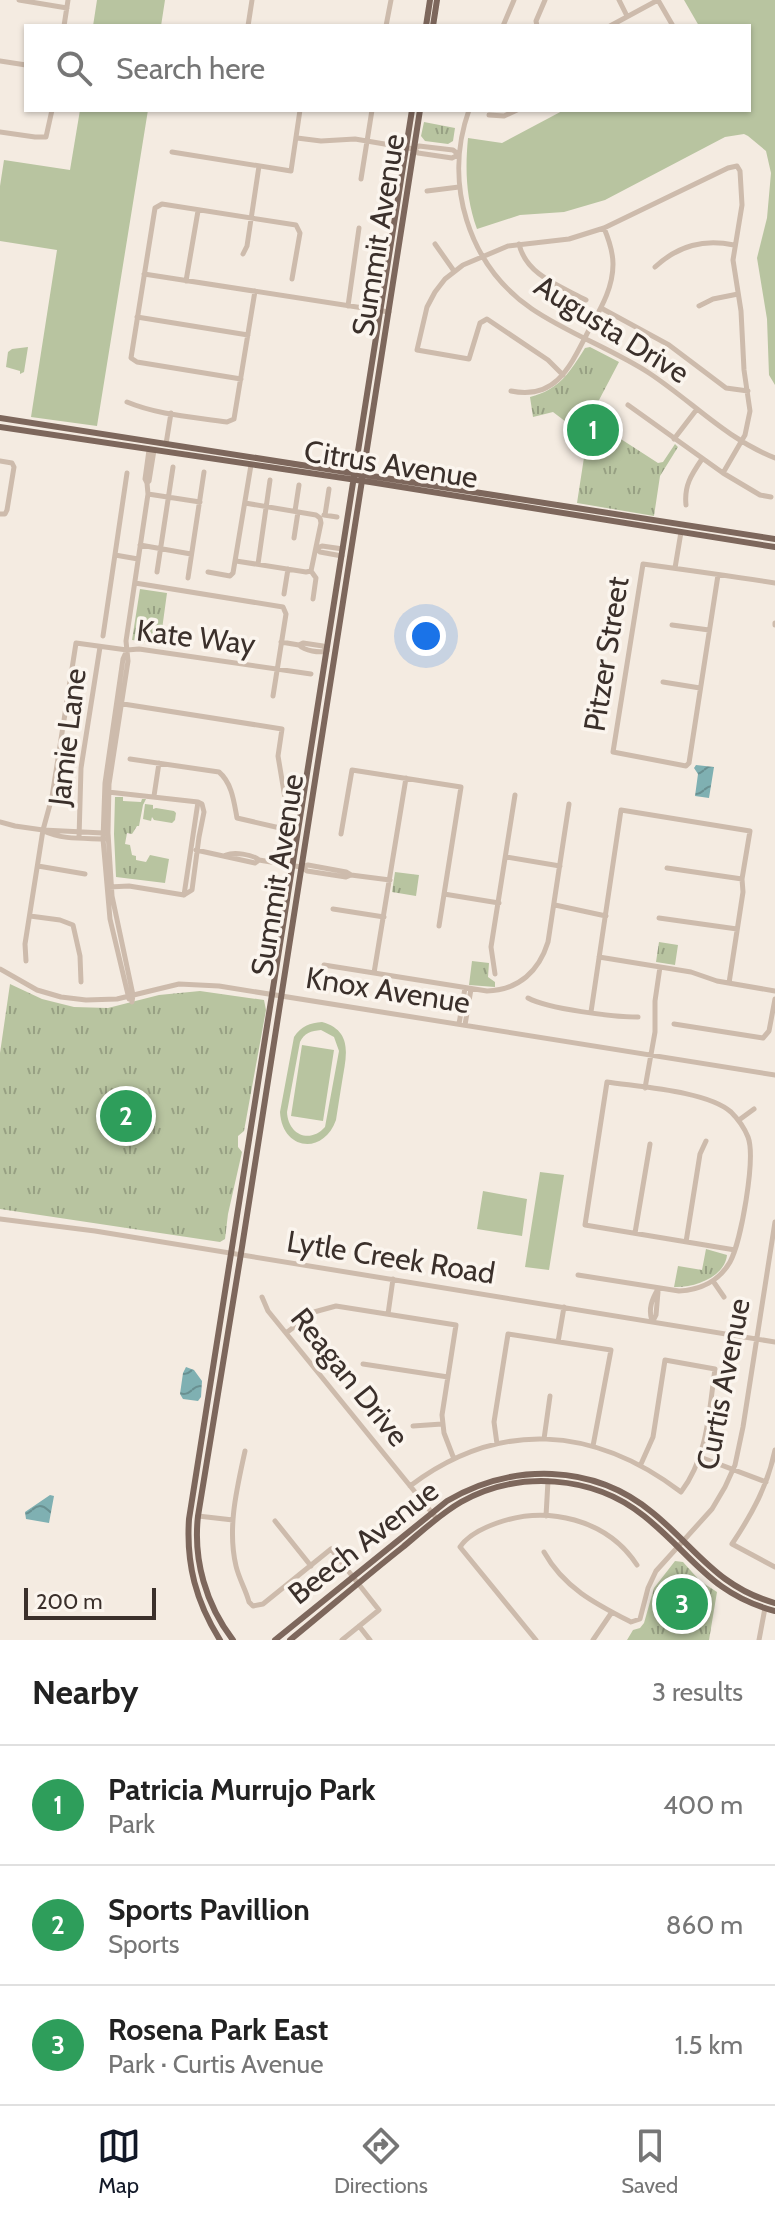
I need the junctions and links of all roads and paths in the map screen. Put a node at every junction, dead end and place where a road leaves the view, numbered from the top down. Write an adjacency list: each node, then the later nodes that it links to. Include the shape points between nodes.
1 (19, 0): 11 (street)
2 (68, 0): 11 (street)
3 (252, 0): 14 (street)
4 (391, 0): 15 (street)
5 (430, 0): 16 (main road)
6 (437, 0): 17 (main road)
7 (514, 0): 18 (street)
8 (545, 0): 19 (street)
9 (619, 0): 12 (street)
10 (658, 0): 12 (street); 21 (street)
11 (67, 8): 13 (street)
12 (627, 16): 20 (street)
13 (64, 24)
14 (248, 24)
15 (386, 24)
16 (426, 24)
17 (433, 24)
18 (504, 24)
19 (536, 24)
20 (613, 24)
21 (672, 24)
22 (0, 61): 23 (street)
23 (24, 65)
24 (52, 112): 32 (street, via 46,137)
25 (300, 112): 33 (street)
26 (372, 112): 34 (street)
27 (412, 112): 35 (main road, Summit Avenue)
28 (419, 112): 35 (main road, Summit Avenue)
29 (468, 112): 37 (street, Augusta Drive)
30 (513, 112): 31 (street)
31 (489, 115)
32 (0, 132)
33 (297, 138): 34 (street); 38 (street, via 291,171)
34 (366, 141): 35 (street); 39 (street)
35 (410, 148): 37 (street); 62 (main road, Summit Avenue)
36 (172, 152): 38 (street)
37 (459, 154): 40 (street, Augusta Drive)
38 (259, 166): 43 (street)
39 (361, 179)
40 (459, 187): 41 (street); 50 (street, Augusta Drive, via 468,227)
41 (427, 191)
42 (198, 211): 43 (street); 53 (street, via 162,204 155,208); 55 (street)
43 (252, 219): 49 (street); 54 (street, via 296,225 300,233)
44 (359, 228): 59 (street)
45 (604, 228): 47 (street, via 569,239); 48 (street, via 737,166 742,205); 61 (street, via 613,264)
46 (435, 244): 52 (street)
47 (519, 244): 50 (street); 58 (street, via 536,272)
48 (734, 245): 51 (street, via 699,243); 57 (street)
49 (243, 254)
50 (482, 256): 52 (street); 65 (street, Augusta Drive, via 522,302)
51 (655, 267)
52 (454, 271): 66 (street, via 427,307 417,350 469,359 483,320 491,321)
53 (144, 274): 55 (street); 63 (street)
54 (292, 279)
55 (186, 281): 56 (street)
56 (255, 291): 59 (street); 64 (street)
57 (738, 294): 60 (street); 69 (street)
58 (586, 300)
59 (348, 306): 62 (street)
60 (699, 306)
61 (601, 308): 65 (street); 69 (street, via 669,345 726,388)
62 (385, 311): 88 (main road, Summit Avenue)
63 (137, 317): 64 (street); 67 (street, via 131,358 137,362)
64 (248, 335): 67 (street)
65 (585, 339): 66 (street); 72 (street, Augusta Drive, via 646,371)
66 (563, 375): 68 (street, via 536,391)
67 (241, 379): 73 (street, via 231,421)
68 (511, 391)
69 (748, 391): 77 (street, via 750,416)
70 (127, 402): 73 (street)
71 (628, 405): 76 (street)
72 (697, 409): 76 (street); 77 (street, Augusta Drive)
73 (171, 413): 78 (street)
74 (0, 418): 78 (main road, Citrus Avenue)
75 (0, 427): 79 (main road, Citrus Avenue)
76 (674, 439): 81 (street)
77 (741, 442): 80 (street, Augusta Drive); 87 (street)
78 (166, 444): 88 (main road, Citrus Avenue)
79 (152, 450): 83 (main road, Citrus Avenue); 92 (street, via 145,479)
80 (775, 458)
81 (702, 459): 87 (street); 97 (street, via 687,484)
82 (0, 461): 100 (street, via 13,464)
83 (251, 465): 88 (main road, Citrus Avenue); 96 (street)
84 (173, 467): 93 (street)
85 (204, 472): 95 (street)
86 (127, 473): 112 (street)
87 (723, 473): 94 (street)
88 (359, 477): 103 (main road, Citrus Avenue); 105 (main road, Citrus Avenue); 110 (main road, Summit Avenue); 155 (main road, Summit Avenue)
89 (270, 480): 98 (street)
90 (299, 485): 99 (street)
91 (329, 489): 101 (street)
92 (148, 494): 93 (street); 106 (street)
93 (168, 497): 95 (street); 109 (street)
94 (771, 497)
95 (200, 502): 111 (street)
96 (245, 503): 98 (street); 114 (street)
97 (686, 505)
98 (267, 507): 99 (street); 115 (street)
99 (297, 512): 101 (street); 104 (street)
100 (2, 514)
101 (322, 516): 102 (street); 108 (street)
102 (337, 517)
103 (681, 532): 107 (main road, Citrus Avenue); 116 (street)
104 (294, 538)
105 (775, 539)
106 (140, 545): 109 (street); 113 (street)
107 (775, 547)
108 (317, 548): 110 (street); 118 (street)
109 (161, 549): 111 (street); 119 (street)
110 (343, 553): 133 (main road, Summit Avenue)
111 (191, 554): 122 (street)
112 (115, 555): 113 (street); 129 (street)
113 (138, 559): 123 (street)
114 (236, 561): 115 (street); 120 (street, via 230,576)
115 (258, 564): 117 (street)
116 (675, 568): 121 (street); 137 (street, Pitzer Street, via 643,564 613,752 686,766)
117 (288, 569): 118 (street); 125 (street)
118 (311, 571): 126 (street, via 316,578)
119 (157, 572)
120 (208, 572)
121 (718, 575): 124 (street); 128 (street)
122 (188, 578)
123 (135, 583): 130 (street, via 283,607); 132 (street)
124 (775, 583)
125 (284, 594)
126 (313, 599)
127 (672, 625): 128 (street)
128 (709, 630): 137 (street)
129 (103, 636)
130 (281, 642): 133 (street); 134 (street)
131 (100, 647): 132 (street, Kate Way); 148 (street, Kate Way, via 76,643); 150 (street, Jamie Lane, via 81,768)
132 (127, 650): 134 (street, Kate Way); 139 (street)
133 (328, 651): 155 (main road, Summit Avenue)
134 (277, 670): 135 (street, Kate Way); 138 (street)
135 (311, 674)
136 (663, 682): 137 (street)
137 (700, 688)
138 (273, 696)
139 (119, 703): 141 (street, via 282,729 278,756 283,824 280,828 237,818 224,774); 143 (street)
140 (130, 759): 141 (street)
141 (159, 763): 145 (street)
142 (406, 778): 149 (street, via 352,770); 160 (street); 162 (street, via 461,787)
143 (106, 792): 145 (street); 151 (street)
144 (515, 795): 153 (street)
145 (154, 796): 152 (street, via 202,804)
146 (569, 804): 156 (street)
147 (0, 822): 148 (street)
148 (43, 830): 150 (street); 154 (street)
149 (341, 834)
150 (79, 835): 151 (street)
151 (105, 836): 161 (street)
152 (194, 850): 155 (street); 161 (street, via 184,895)
153 (506, 857): 156 (street); 163 (street)
154 (38, 866): 158 (street); 166 (street)
155 (297, 866): 160 (street); 183 (main road, Summit Avenue)
156 (560, 866): 164 (street)
157 (667, 868): 159 (street)
158 (85, 874)
159 (742, 879): 167 (street, via 750,831 621,810); 171 (street)
160 (390, 880): 168 (street)
161 (108, 887): 184 (street, via 110,919)
162 (444, 894): 163 (street); 170 (street)
163 (499, 903): 178 (street, via 491,947)
164 (555, 905): 167 (street); 181 (street, via 542,960 531,974 496,991)
165 (333, 909): 168 (street)
166 (30, 916): 173 (street); 179 (street, via 73,925)
167 (606, 916): 172 (street)
168 (384, 917): 177 (street)
169 (659, 918): 171 (street)
170 (439, 926)
171 (737, 929): 180 (street)
172 (599, 957): 175 (street); 187 (street)
173 (26, 961)
174 (324, 965): 177 (street)
175 (660, 967): 180 (street); 191 (street)
176 (0, 969): 184 (street, Knox Avenue, via 61,997)
177 (374, 973): 181 (street)
178 (495, 974)
179 (81, 982)
180 (729, 983): 182 (street)
181 (468, 988): 189 (street)
182 (775, 991)
183 (277, 995): 184 (street, Knox Avenue, via 194,983); 189 (street, Knox Avenue); 204 (main road, Summit Avenue); 205 (main road, Summit Avenue)
184 (130, 996)
185 (528, 998): 187 (street)
186 (775, 999): 190 (street, via 766,1037)
187 (591, 1012): 188 (street)
188 (638, 1017)
189 (462, 1024): 191 (street, Knox Avenue)
190 (674, 1024)
191 (651, 1054): 192 (street, Knox Avenue); 193 (street)
192 (775, 1075)
193 (645, 1088): 195 (street, via 714,1101); 201 (street, via 607,1082 585,1225)
194 (754, 1109): 195 (street)
195 (739, 1120): 203 (street, via 748,1136 750,1163)
196 (706, 1141): 202 (street)
197 (650, 1144): 201 (street)
198 (0, 1219): 200 (street); 204 (street, Lytle Creek Road)
199 (775, 1222): 216 (street, Curtis Avenue)
200 (0, 1225)
201 (635, 1233): 202 (street)
202 (686, 1242): 203 (street)
203 (735, 1250): 208 (street)
204 (231, 1253): 205 (street, Lytle Creek Road); 253 (main road, Summit Avenue, via 187,1542 198,1598)
205 (241, 1255): 207 (street, Lytle Creek Road); 236 (main road, Summit Avenue)
206 (578, 1275): 209 (street)
207 (393, 1279): 212 (street, Lytle Creek Road); 213 (street)
208 (713, 1281): 209 (street, via 686,1291); 211 (street)
209 (658, 1289): 214 (street)
210 (262, 1297): 215 (street, Reagan Drive)
211 (724, 1297)
212 (564, 1307): 214 (street, Lytle Creek Road); 217 (street)
213 (388, 1314): 215 (street, via 329,1307 309,1314); 220 (street, via 456,1325)
214 (652, 1321): 216 (street, Lytle Creek Road)
215 (286, 1333): 235 (street, Reagan Drive)
216 (758, 1339): 218 (street, Lytle Creek Road); 232 (street, Curtis Avenue)
217 (558, 1342): 225 (street, via 508,1334 494,1422); 226 (street, via 611,1350)
218 (775, 1342)
219 (363, 1364): 220 (street)
220 (448, 1377): 222 (street)
221 (550, 1396): 224 (street)
222 (442, 1424): 223 (street); 230 (street)
223 (413, 1426)
224 (544, 1439): 225 (street); 226 (street)
225 (497, 1444): 230 (street)
226 (593, 1446): 231 (street)
227 (775, 1450): 234 (street)
228 (245, 1451): 239 (street)
229 (700, 1457): 231 (street, via 681,1492); 231 (street, via 715,1369 665,1360 653,1437); 232 (street)
230 (454, 1459): 235 (street)
231 (641, 1464)
232 (733, 1470): 234 (street); 241 (street, Curtis Avenue, via 715,1505)
233 (548, 1481): 237 (main road, Beech Avenue, via 496,1487); 238 (street); 242 (main road, Beech Avenue, via 580,1485 623,1502)
234 (766, 1482): 246 (street, via 732,1544)
235 (410, 1486): 237 (street, Reagan Drive)
236 (198, 1516): 239 (street); 254 (main road, Summit Avenue, via 203,1581)
237 (434, 1516): 241 (main road, Beech Avenue, via 462,1493 494,1479 561,1474 626,1494); 247 (main road, Beech Avenue)
238 (546, 1516): 244 (street, via 576,1520 605,1533); 259 (street, via 498,1523 460,1547)
239 (233, 1520): 245 (street, via 235,1563 253,1606 273,1598)
240 (275, 1521): 245 (street)
241 (683, 1542): 242 (street, Curtis Avenue); 248 (main road, Beech Avenue, via 725,1580)
242 (677, 1548): 249 (main road, Beech Avenue, via 716,1584); 251 (street, Curtis Avenue, via 654,1574 636,1621)
243 (544, 1552): 251 (street, via 573,1588)
244 (637, 1565)
245 (311, 1566): 247 (street, via 331,1549)
246 (775, 1567)
247 (356, 1580): 252 (street, via 379,1610); 255 (main road, Beech Avenue); 256 (main road, Beech Avenue)
248 (775, 1603)
249 (765, 1608): 250 (main road, Beech Avenue); 261 (street)
250 (775, 1611)
251 (612, 1612): 260 (street)
252 (359, 1626): 257 (street); 258 (street)
253 (220, 1640)
254 (233, 1640)
255 (275, 1640)
256 (290, 1640)
257 (342, 1640)
258 (370, 1640)
259 (536, 1640)
260 (593, 1640)
261 (759, 1640)

